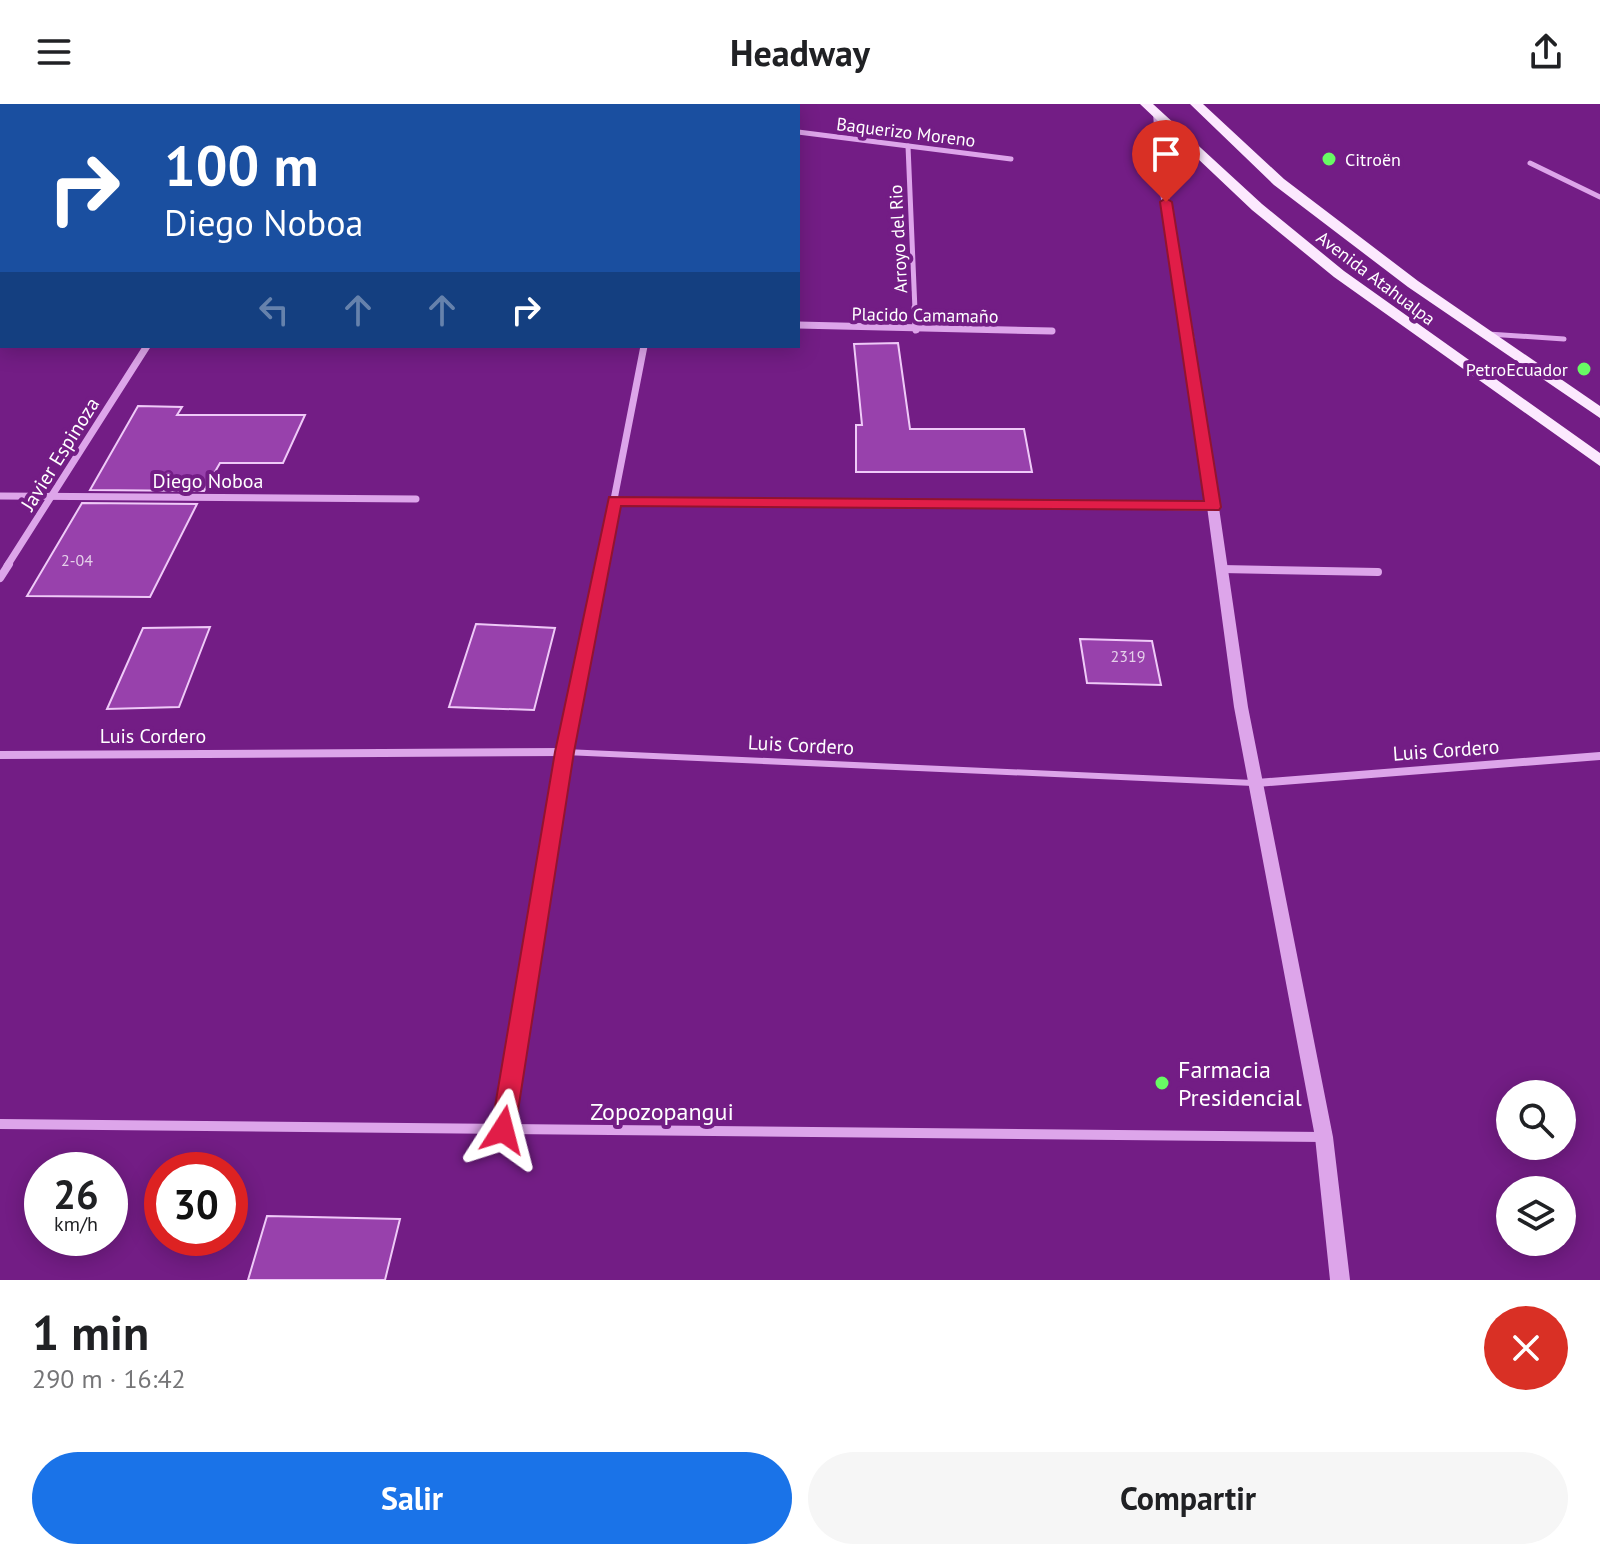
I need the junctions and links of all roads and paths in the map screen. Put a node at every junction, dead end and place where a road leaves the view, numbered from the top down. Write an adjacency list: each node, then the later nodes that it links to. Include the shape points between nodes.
1 (1196, 104): 11 (main road, via 1279,182)
2 (1151, 109): 16 (main road, Avenida Atahualpa, via 1339,274); 21 (street)
3 (800, 132): 4 (street, Baquerizo Moreno)
4 (908, 146): 5 (street, Baquerizo Moreno); 9 (street, Arroyo del Rio)
5 (1011, 159)
6 (1530, 163): 7 (street)
7 (1600, 197)
8 (800, 325): 9 (street, Placido Camamaño)
9 (916, 330): 10 (street, Placido Camamaño)
10 (1052, 331)
11 (1486, 334): 12 (lane); 15 (main road)
12 (1564, 339)
13 (146, 348): 18 (street, Javier Espinoza)
14 (644, 348): 20 (street)
15 (1600, 413)
16 (1600, 461)
17 (0, 496): 18 (street, Diego Noboa)
18 (53, 496): 19 (street, Diego Noboa); 24 (street, Javier Espinoza)
19 (416, 499)
20 (615, 501): 21 (street); 25 (street)
21 (1213, 507): 22 (street)
22 (1222, 569): 23 (street); 28 (street)
23 (1378, 572)
24 (0, 578)
25 (565, 752): 26 (street, Luis Cordero); 28 (lane, Luis Cordero); 30 (street)
26 (0, 755)
27 (1600, 756): 28 (street, Luis Cordero)
28 (1257, 783): 31 (street)
29 (0, 1124): 30 (street, Zopozopangui)
30 (503, 1130): 31 (street, Zopozopangui)
31 (1324, 1137): 32 (street)
32 (1340, 1280)

